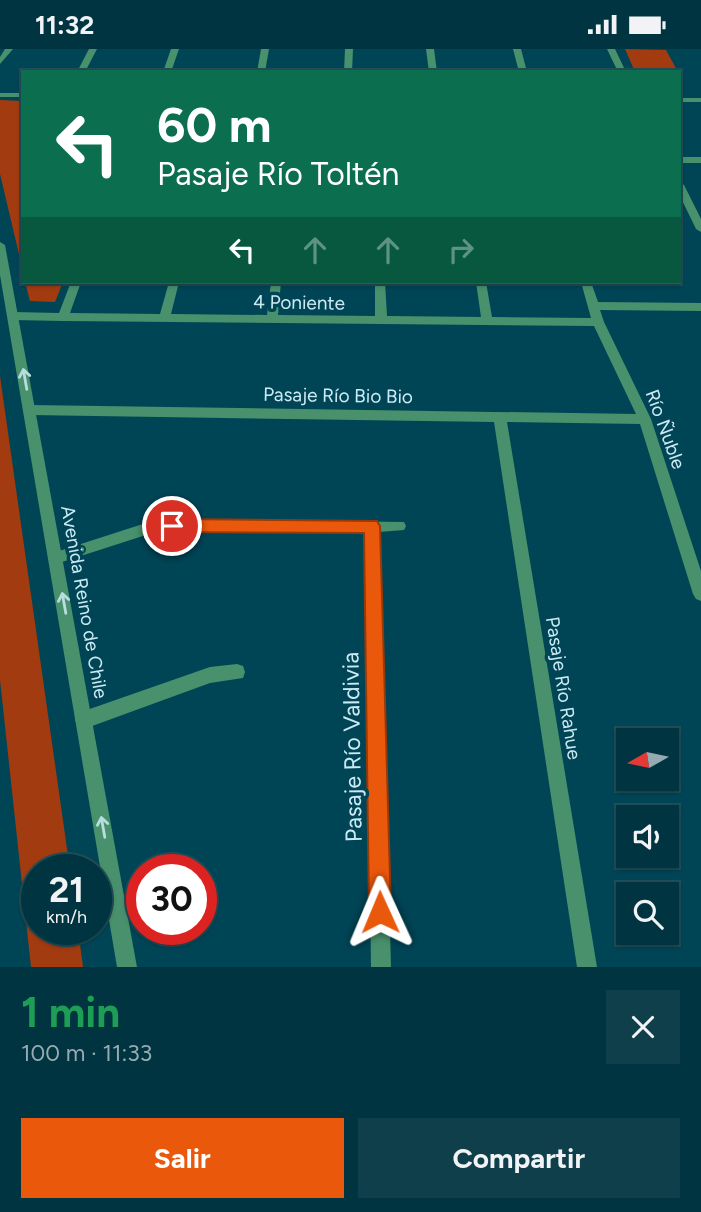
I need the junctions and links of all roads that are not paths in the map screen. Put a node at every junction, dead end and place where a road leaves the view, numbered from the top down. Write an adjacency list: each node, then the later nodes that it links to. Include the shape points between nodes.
1 (9, 49): 9 (street)
2 (93, 49): 10 (street)
3 (175, 49): 11 (street)
4 (265, 49): 12 (street)
5 (349, 49): 13 (street)
6 (430, 49): 14 (street)
7 (517, 49): 15 (street)
8 (611, 49): 16 (street)
9 (0, 62)
10 (82, 70)
11 (168, 70)
12 (261, 70)
13 (348, 70)
14 (433, 70)
15 (522, 70)
16 (621, 70)
17 (0, 95): 18 (street)
18 (21, 95)
19 (681, 100): 20 (street)
20 (701, 100)
21 (681, 160): 22 (street)
22 (701, 160)
23 (681, 188): 24 (street)
24 (700, 225)
25 (0, 245): 34 (street, Avenida Reino de Chile)
26 (75, 284): 35 (street)
27 (173, 284): 36 (street)
28 (276, 284): 37 (street)
29 (380, 284): 38 (street)
30 (481, 284): 39 (street)
31 (587, 284): 32 (street, Río Ñuble)
32 (593, 306): 33 (street); 40 (street, Río Ñuble)
33 (701, 307)
34 (7, 316): 35 (street, 4 Poniente); 41 (street, Avenida Reino de Chile, one-way to 34)
35 (63, 317): 36 (street, 4 Poniente)
36 (164, 318): 37 (street, 4 Poniente)
37 (272, 319): 38 (street, 4 Poniente)
38 (381, 320): 39 (street, 4 Poniente)
39 (487, 321): 40 (street, 4 Poniente)
40 (598, 322): 43 (street, Río Ñuble)
41 (30, 409): 42 (street, Pasaje Río Bio Bio); 46 (street, Avenida Reino de Chile)
42 (500, 417): 43 (street, Pasaje Río Bio Bio); 52 (street, Pasaje Río Rahue)
43 (645, 419): 47 (street, Río Ñuble)
44 (372, 526): 45 (street); 46 (street, via 149,528); 51 (street, Pasaje Río Valdivia)
45 (399, 526)
46 (56, 558): 49 (street, Avenida Reino de Chile, one-way to 46)
47 (701, 594)
48 (237, 671): 49 (street, via 210,675)
49 (84, 720): 50 (street, Avenida Reino de Chile, one-way to 49)
50 (127, 967)
51 (381, 967)
52 (587, 967)

